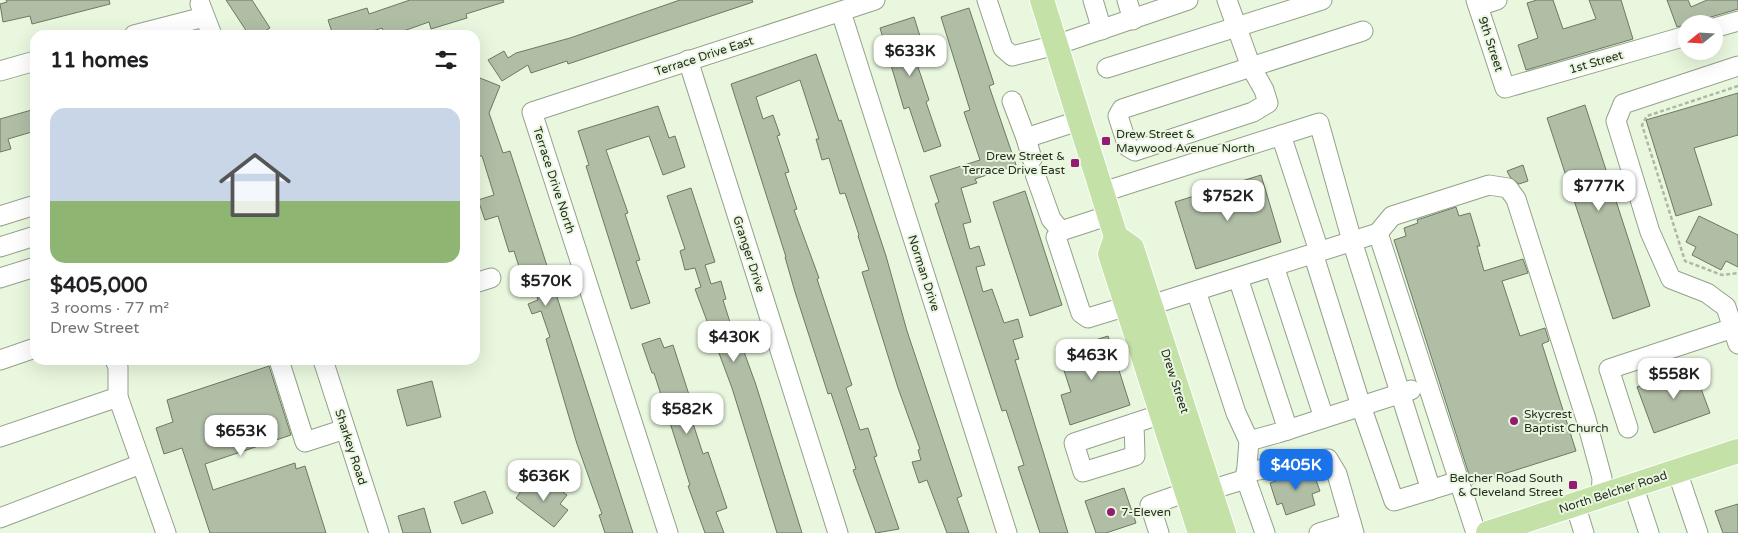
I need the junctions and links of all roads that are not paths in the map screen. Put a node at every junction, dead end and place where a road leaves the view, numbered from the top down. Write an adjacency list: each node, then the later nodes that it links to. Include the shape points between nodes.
1 (876, 0): 11 (street, Terrace Drive East)
2 (988, 0): 21 (street, via 1008,55 1016,56)
3 (1042, 0): 21 (main road, Drew Street)
4 (1093, 0): 18 (street)
5 (1127, 0): 12 (street)
6 (1188, 0): 12 (street)
7 (1227, 0): 15 (street)
8 (1322, 0): 15 (street)
9 (1497, 0): 10 (street)
10 (1477, 3): 28 (street, 9th Street)
11 (841, 12): 22 (street, Terrace Drive East); 86 (street, Norman Drive)
12 (1133, 20): 18 (street)
13 (1738, 21): 14 (street)
14 (1723, 25)
15 (1237, 28): 24 (street); 26 (street)
16 (148, 30): 17 (street, via 202,10)
17 (210, 30)
18 (1102, 30): 21 (street)
19 (1363, 31): 24 (street)
20 (1678, 38): 28 (street, 1st Street)
21 (1056, 45): 31 (main road, Drew Street)
22 (688, 60): 30 (street, Terrace Drive East); 85 (street, Granger Drive)
23 (30, 62): 27 (street)
24 (1251, 66): 24 (street, via 1268,103 1253,112 1135,152 1128,147 1118,116 1122,109)
25 (1738, 66): 50 (street, via 1623,104 1616,122 1650,232 1671,279)
26 (1107, 68)
27 (0, 70)
28 (1505, 88)
29 (1012, 100): 33 (street)
30 (532, 112): 84 (street, Terrace Drive North)
31 (1080, 120): 33 (street); 34 (main road, Drew Street)
32 (1281, 135): 34 (street); 41 (street, via 1319,123); 43 (street)
33 (1026, 138): 38 (street, via 1051,219)
34 (1103, 192): 37 (main road, Drew Street)
35 (30, 207): 36 (street)
36 (0, 216)
37 (1113, 226): 38 (street); 49 (main road, Drew Street, via 1132,248); 51 (main road, Drew Street, via 1110,254)
38 (1061, 231): 51 (street, via 1056,237 1081,313 1088,318)
39 (1378, 233): 41 (street); 58 (street); 78 (street, via 1392,216 1488,185 1508,188 1522,216 1586,419 1602,478)
40 (30, 238): 42 (street)
41 (1352, 241): 43 (street); 59 (street)
42 (0, 247)
43 (1316, 252): 44 (street); 61 (street)
44 (1274, 266): 47 (street); 63 (street)
45 (30, 269): 46 (street)
46 (0, 278)
47 (1238, 278): 48 (street); 67 (street)
48 (1196, 291): 49 (street); 69 (street, via 1236,413)
49 (1151, 305): 77 (main road, Drew Street)
50 (1732, 305): 52 (street)
51 (1127, 306): 62 (main road, Drew Street)
52 (1736, 336): 65 (street, via 1609,368)
53 (30, 350): 54 (street)
54 (0, 360)
55 (117, 365): 60 (street)
56 (281, 365): 66 (street, via 306,442)
57 (324, 365): 66 (street, Sharkey Road)
58 (1427, 384): 59 (street); 74 (street)
59 (1400, 393): 61 (street); 76 (street)
60 (118, 397): 68 (street); 71 (street)
61 (1361, 406): 63 (street); 76 (street, via 1394,501)
62 (1162, 414): 64 (street); 77 (main road, Drew Street)
63 (1324, 418): 67 (street)
64 (1134, 423)
65 (1628, 428)
66 (345, 430): 83 (street, Sharkey Road)
67 (1288, 430): 69 (street)
68 (0, 437)
69 (1249, 440): 73 (street)
70 (1738, 451): 72 (main road, North Belcher Road)
71 (141, 464): 80 (street); 82 (street)
72 (1677, 471): 75 (main road, North Belcher Road); 96 (street)
73 (1246, 475): 77 (street); 81 (street, via 1328,459 1337,474); 90 (street)
74 (1459, 481): 76 (street); 92 (street)
75 (1633, 485): 78 (main road, North Belcher Road); 95 (street)
76 (1430, 490)
77 (1198, 491): 87 (street, via 1150,504); 88 (main road, Drew Street); 89 (main road, Drew Street)
78 (1601, 496): 79 (main road, North Belcher Road)
79 (1575, 504): 93 (main road, North Belcher Road); 94 (street)
80 (0, 518)
81 (1353, 528): 91 (street)
82 (166, 533)
83 (380, 533)
84 (668, 533)
85 (838, 533)
86 (1007, 533)
87 (1159, 533)
88 (1200, 533)
89 (1224, 533)
90 (1265, 533)
91 (1320, 533)
92 (1476, 533)
93 (1488, 533)
94 (1584, 533)
95 (1649, 533)
96 (1698, 533)

